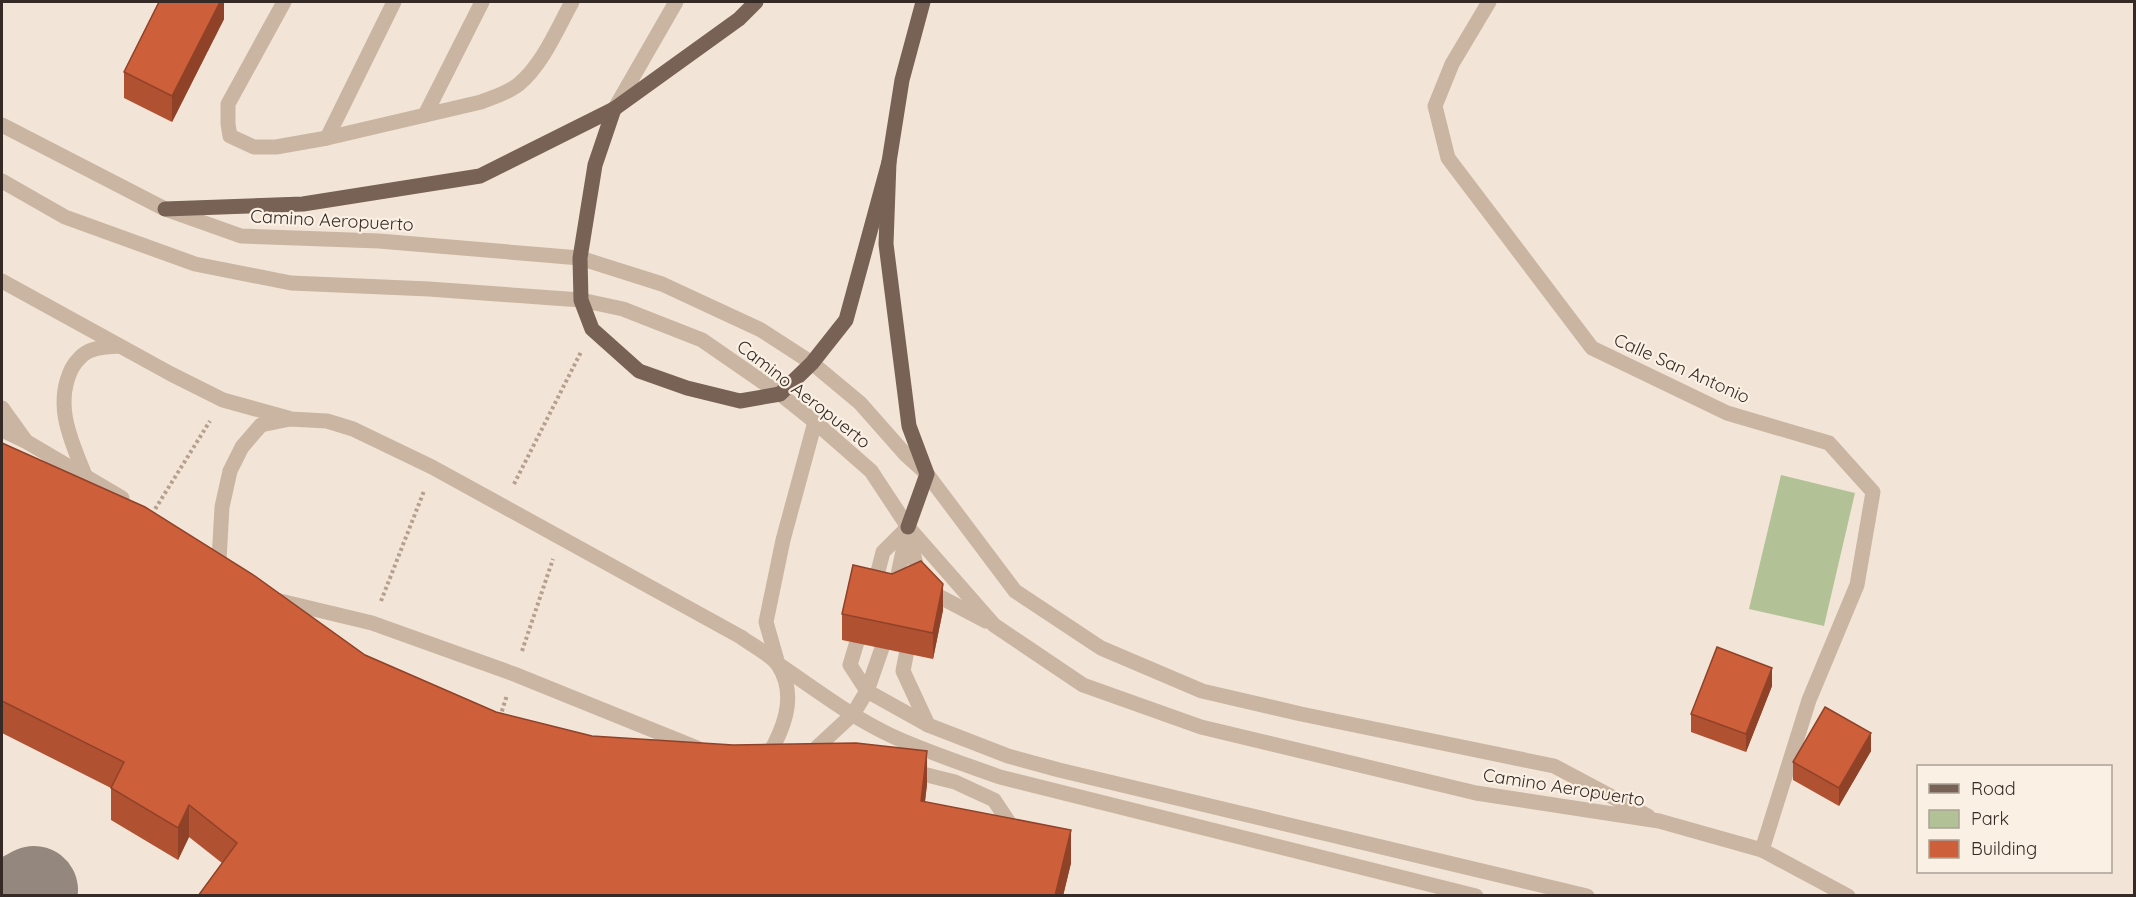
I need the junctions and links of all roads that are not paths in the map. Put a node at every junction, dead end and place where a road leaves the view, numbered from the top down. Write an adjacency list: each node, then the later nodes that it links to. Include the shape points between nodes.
1 (284, 2): 12 (street, via 228,104 230,136 254,147)
2 (394, 2): 12 (street)
3 (482, 2): 10 (street)
4 (572, 2): 10 (street, via 536,65 519,84 505,94 481,102)
5 (676, 2): 9 (street)
6 (756, 2): 9 (main road, via 740,19)
7 (923, 2): 13 (main road, via 902,80)
8 (1489, 2): 51 (street, Calle San Antonio, via 1452,64 1435,106 1448,158 1592,348 1727,413 1829,443 1873,492 1857,585 1809,700)
9 (614, 109): 15 (main road, via 480,176 303,204); 16 (main road, via 595,165)
10 (425, 115): 12 (street)
11 (2, 124): 15 (street, Camino Aeropuerto)
12 (327, 138)
13 (889, 162): 20 (main road, via 846,320); 27 (main road, via 886,244 909,426)
14 (2, 181): 18 (street, Camino Aeropuerto, via 65,217 206,266 291,283)
15 (165, 209): 16 (street, Camino Aeropuerto, via 241,236 379,241)
16 (580, 258): 18 (main road); 20 (street, Camino Aeropuerto, via 682,293 761,330)
17 (2, 281): 19 (street)
18 (581, 300): 21 (street, Camino Aeropuerto, via 623,309 702,340); 21 (main road, via 592,329 639,371 740,401)
19 (119, 346): 23 (street, via 223,400); 28 (street, via 90,350 75,362 65,381 62,406)
20 (812, 363): 21 (main road); 27 (street, Camino Aeropuerto, via 860,403)
21 (780, 394): 24 (street, Camino Aeropuerto)
22 (2, 408): 26 (street)
23 (290, 418): 31 (street, via 261,425 242,447 230,471 222,507 224,563); 39 (street, via 327,421 352,429 432,468 741,638)
24 (815, 422): 30 (street, Camino Aeropuerto, via 871,471); 39 (street, via 783,540 766,622)
25 (2, 430): 26 (street)
26 (27, 442): 28 (street)
27 (927, 474): 30 (main road); 49 (street, Camino Aeropuerto, via 1016,591 1101,648 1202,691 1554,766)
28 (86, 478): 29 (street)
29 (152, 514)
30 (908, 527): 32 (street); 33 (street); 37 (street, Camino Aeropuerto); 40 (street, via 883,552 850,665)
31 (200, 547)
32 (921, 587): 34 (street); 37 (street)
33 (892, 599)
34 (917, 606)
35 (301, 622): 44 (street, via 264,597 372,623 514,674)
36 (913, 624): 42 (street, via 903,671)
37 (994, 625): 49 (street, Camino Aeropuerto, via 1083,685 1201,728 1476,793)
38 (882, 648): 40 (street)
39 (778, 664): 41 (street); 46 (street, via 788,702 784,724)
40 (867, 691): 41 (street); 42 (street)
41 (853, 714): 43 (street); 52 (street, via 891,736 1000,777)
42 (928, 725): 53 (street, via 1008,756 1059,770)
43 (813, 751): 45 (street); 46 (street)
44 (708, 753)
45 (834, 755)
46 (765, 761): 47 (street)
47 (749, 764)
48 (887, 765): 50 (street, via 955,782 994,800)
49 (1659, 821): 51 (street)
50 (1022, 843)
51 (1761, 850): 54 (street)
52 (1476, 896)
53 (1587, 896)
54 (1848, 896)

